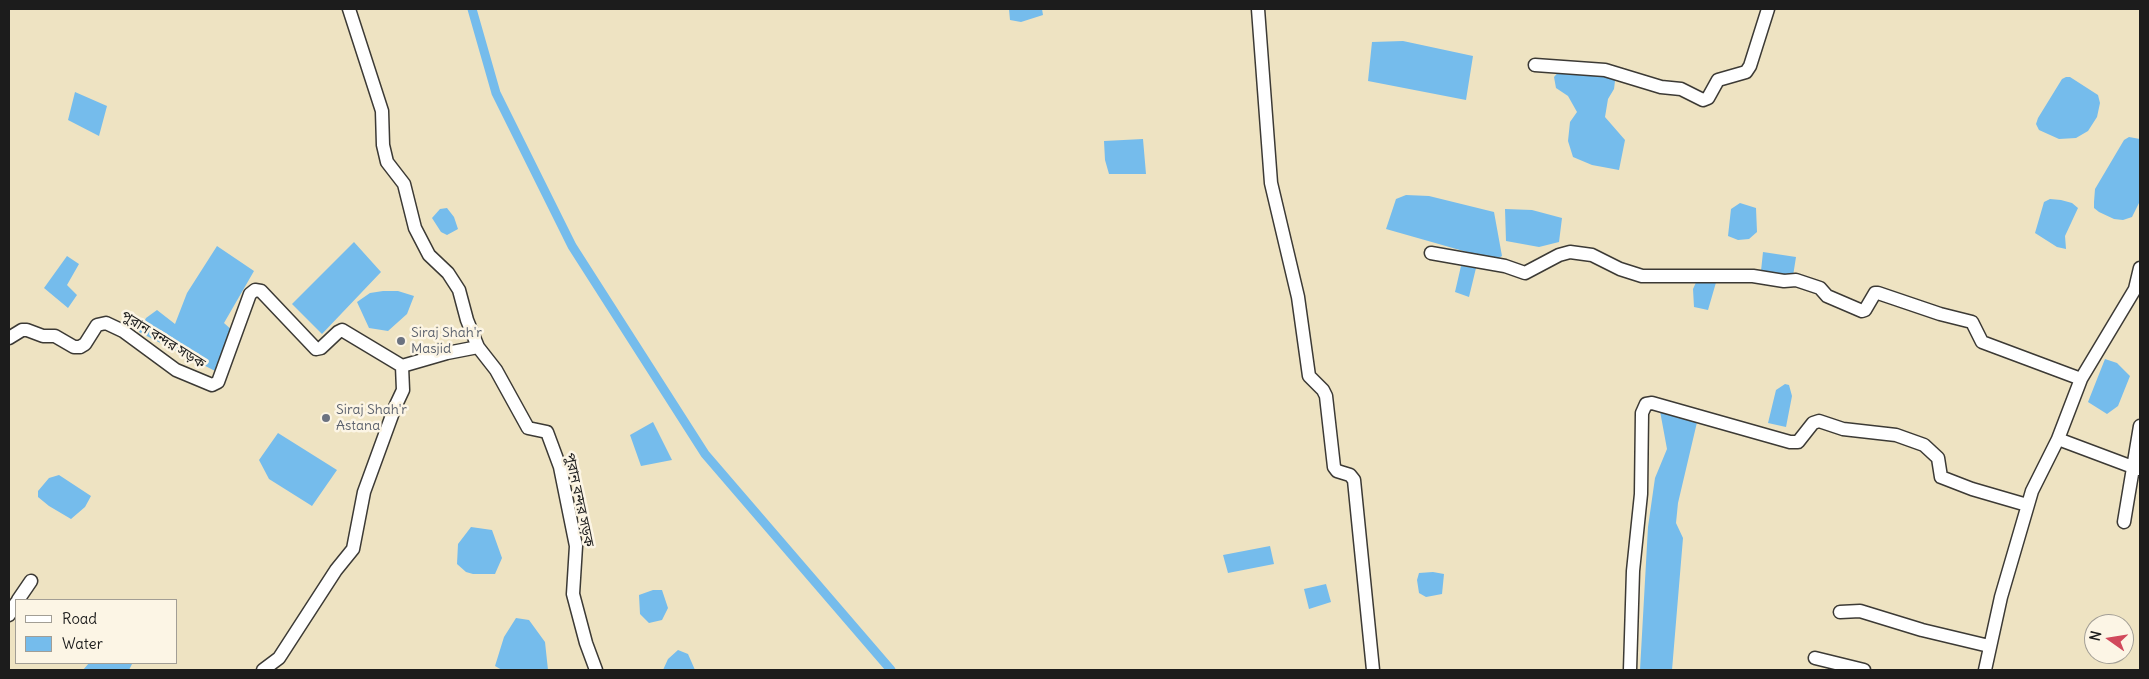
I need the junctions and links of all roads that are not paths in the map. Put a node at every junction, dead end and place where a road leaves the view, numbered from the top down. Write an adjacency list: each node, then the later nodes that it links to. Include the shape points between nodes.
1 (349, 9): 9 (street, via 382,111 387,162 404,184 415,228 429,255 448,272 459,290)
2 (1258, 9): 24 (street, via 1271,182 1298,297 1309,376 1326,396 1334,467 1354,480)
3 (1768, 9): 4 (street, via 1746,72 1718,80 1708,98 1703,100 1681,89 1661,87 1605,70)
4 (1535, 65)
5 (1431, 253): 11 (street, via 1525,272 1570,252 1592,255 1642,276 1753,276 1796,280 1820,288 1828,296 1862,311 1878,293 1972,322 1982,342)
6 (2140, 268): 7 (street)
7 (2138, 290): 11 (street)
8 (9, 338): 10 (street, পুরান বন্দর সড়ক, via 28,330 43,336 55,336 80,347 97,325 106,323 123,331 176,370 212,385 218,382 250,294 255,290 261,291 316,348 321,348 342,330)
9 (478, 347): 10 (street); 23 (street, পুরান বন্দর সড়ক, via 496,370 528,428 547,432 560,467 576,546 572,594)
10 (402, 366): 22 (street, via 403,390 364,492 353,549 279,658)
11 (2081, 380): 13 (street)
12 (2140, 426): 14 (street)
13 (2058, 439): 14 (street); 15 (street)
14 (2136, 468): 16 (street)
15 (2027, 505): 20 (street); 25 (street, via 1942,477 1938,458 1924,445 1896,435 1843,429 1819,421 1813,423 1798,442 1790,442 1646,404 1642,413 1641,494)
16 (2124, 522)
17 (31, 581): 18 (street)
18 (19, 599)
19 (1840, 612): 20 (street, via 1860,612)
20 (1989, 646): 27 (street)
21 (1815, 658): 26 (street)
22 (264, 670)
23 (596, 670)
24 (1373, 670)
25 (1630, 670)
26 (1864, 670)
27 (1985, 670)

